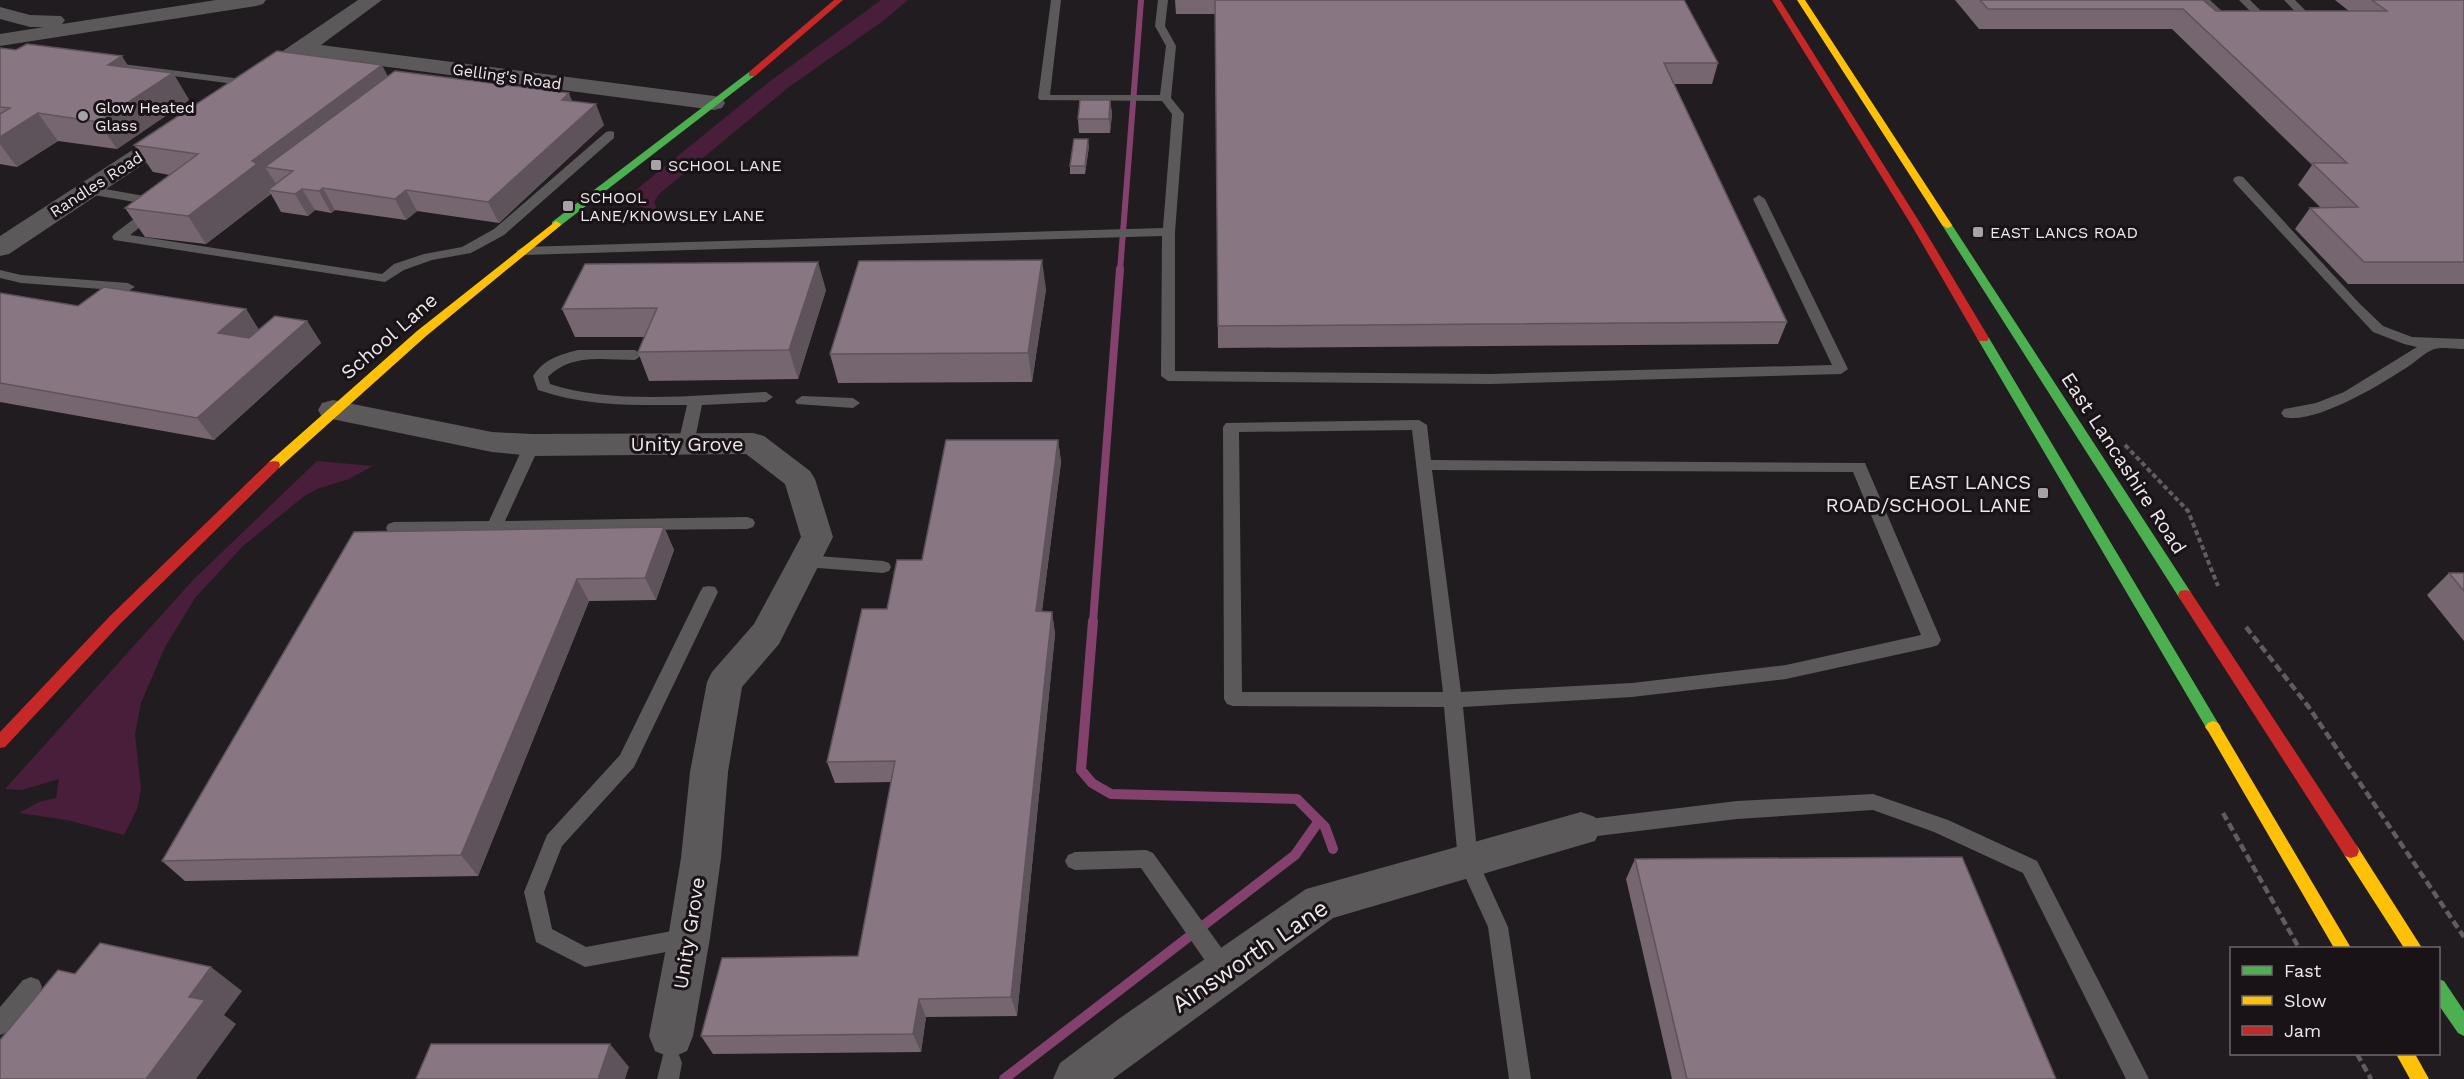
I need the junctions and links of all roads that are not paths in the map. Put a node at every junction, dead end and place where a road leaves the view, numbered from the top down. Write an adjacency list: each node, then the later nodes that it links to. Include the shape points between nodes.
1 (256, 0): 14 (street)
2 (372, 0): 16 (street, Randles Road)
3 (839, 0): 20 (main road, School Lane)
4 (1056, 0): 19 (lane, via 1044,98)
5 (1163, 0): 19 (lane, via 1160,26 1171,46)
6 (1776, 0): 54 (main road, via 1917,226)
7 (1801, 0): 55 (main road, East Lancashire Road)
8 (2204, 0): 12 (lane, via 2224,19)
9 (2244, 0): 12 (lane)
10 (2289, 0): 12 (lane, via 2308,19)
11 (0, 14): 13 (street)
12 (2275, 19)
13 (30, 21): 14 (street); 15 (street)
14 (124, 22): 15 (street)
15 (7, 39)
16 (300, 49): 18 (street, Randles Road); 20 (street, Gelling's Road)
17 (94, 63): 18 (lane)
18 (250, 83): 23 (street, Randles Road)
19 (1165, 98): 25 (lane, via 1178,114)
20 (714, 103): 27 (main road, School Lane)
21 (610, 135): 23 (lane, via 499,232 466,250 399,267 385,278 119,237 163,203)
22 (2239, 180): 30 (lane, via 2378,329)
23 (88, 190): 26 (street, Randles Road)
24 (1759, 199): 25 (lane, via 1841,369 1490,379 1168,376)
25 (1169, 232): 27 (lane)
26 (0, 248)
27 (523, 250): 37 (main road, School Lane)
28 (0, 274): 29 (lane)
29 (128, 287)
30 (2430, 344): 31 (lane); 38 (lane, via 2341,399)
31 (2464, 344)
32 (635, 355): 34 (lane, via 578,355 554,362 540,376 543,387 585,398)
33 (766, 397): 34 (lane)
34 (696, 400): 39 (lane)
35 (802, 401): 36 (lane)
36 (853, 403)
37 (333, 410): 40 (street, Unity Grove, via 492,442); 49 (main road, School Lane, via 172,561)
38 (2289, 413)
39 (686, 444): 40 (street, Unity Grove); 45 (street, Unity Grove, via 753,443 799,479 817,537)
40 (532, 445): 43 (lane)
41 (1424, 465): 48 (lane); 48 (lane, via 1419,425 1231,427 1233,699); 48 (lane, via 1859,467 1932,640 1786,672 1632,690)
42 (747, 522): 43 (lane)
43 (494, 527): 44 (lane)
44 (394, 528)
45 (805, 561): 46 (lane); 53 (street, Unity Grove, via 767,634 725,682 709,772)
46 (883, 567)
47 (709, 592): 53 (lane, via 627,761 554,841 534,892 543,935 585,957)
48 (1453, 700): 52 (lane)
49 (0, 742)
50 (1581, 829): 52 (street, Ainsworth Lane); 65 (lane, via 1737,810 1873,801 1941,826 2030,867)
51 (1075, 861): 56 (lane, via 1146,859)
52 (1467, 861): 56 (street, Ainsworth Lane, via 1321,902); 64 (lane, via 1498,927)
53 (689, 938): 62 (street, Unity Grove)
54 (2342, 947)
55 (2413, 947)
56 (1219, 963): 63 (street, Ainsworth Lane)
57 (31, 987): 59 (lane)
58 (2440, 989): 60 (main road)
59 (0, 1024)
60 (2464, 1027)
61 (2406, 1055): 66 (main road)
62 (670, 1059)
63 (1076, 1079)
64 (1520, 1079)
65 (2138, 1079)
66 (2420, 1079)

